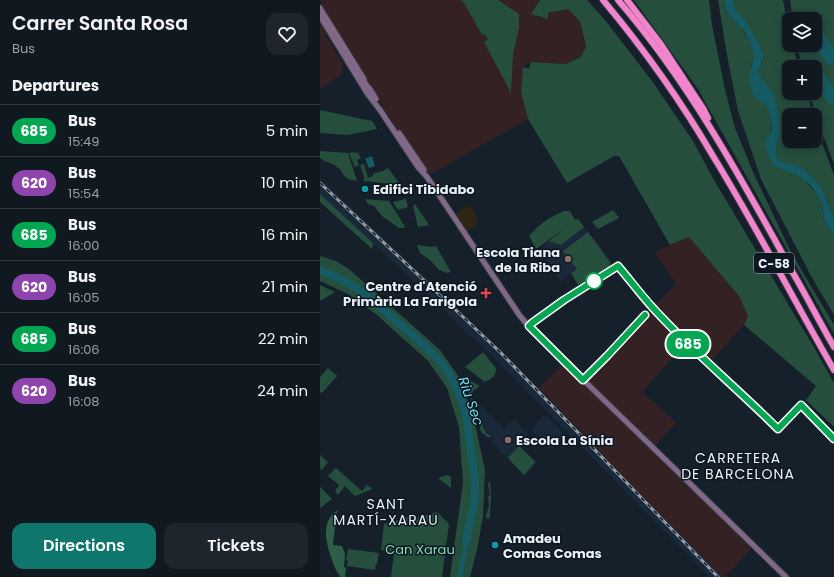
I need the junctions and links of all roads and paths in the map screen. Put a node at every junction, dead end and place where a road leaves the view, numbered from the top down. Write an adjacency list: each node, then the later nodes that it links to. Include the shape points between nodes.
1 (603, 0): 11 (highway, C-58, via 658,71 706,144)
2 (618, 0): 8 (highway, C-58, via 673,72)
3 (627, 0): 8 (highway, via 704,110)
4 (320, 8): 7 (main road)
5 (320, 16): 6 (main road)
6 (355, 73): 7 (main road); 9 (main road)
7 (376, 99): 9 (main road)
8 (720, 143): 10 (highway, C-58)
9 (427, 177): 12 (main road, via 532,330)
10 (834, 347)
11 (834, 370)
12 (786, 577)

